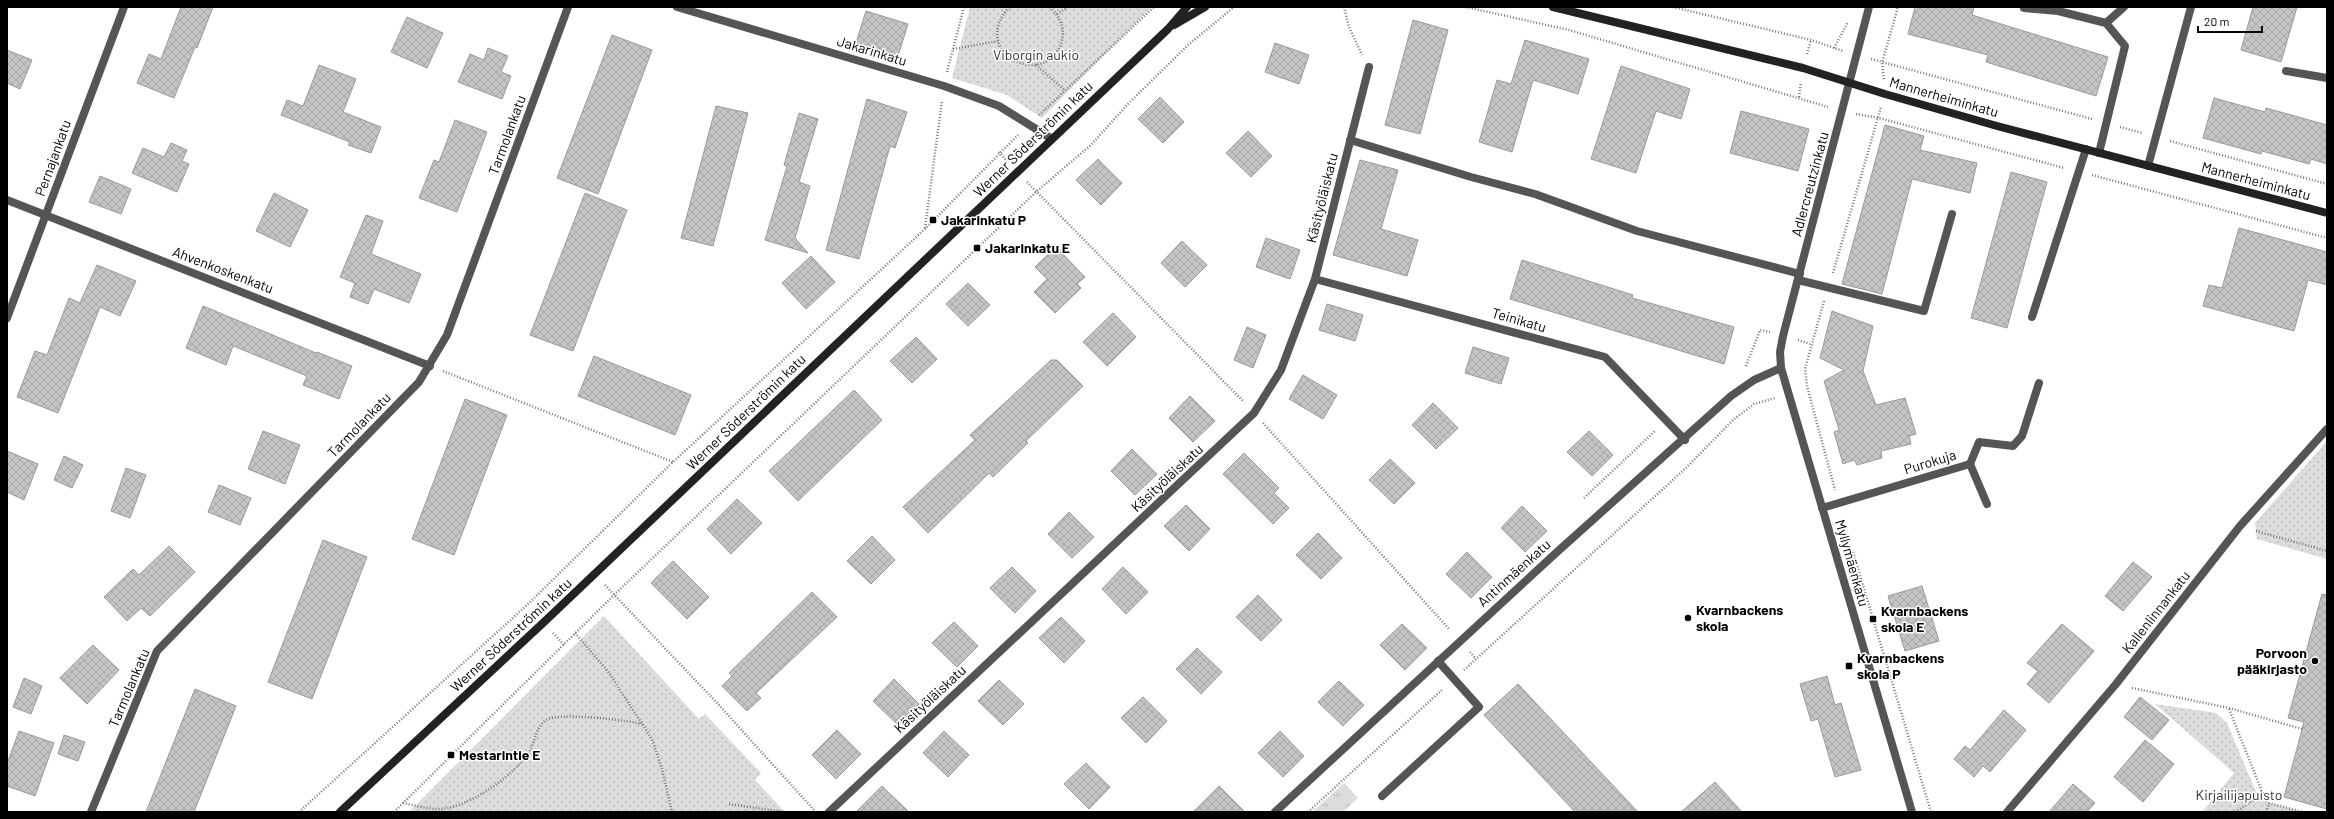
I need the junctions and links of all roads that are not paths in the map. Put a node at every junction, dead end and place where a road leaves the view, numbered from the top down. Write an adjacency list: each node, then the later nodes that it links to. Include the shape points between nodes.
1 (124, 7): 25 (street, Pernajankatu)
2 (568, 7): 30 (street, Tarmolankatu, via 447,335)
3 (677, 7): 17 (street, Jakarinkatu, via 944,86 999,106)
4 (1187, 7): 12 (street, Werner Söderströmin katu)
5 (1205, 7): 12 (street, Werner Söderströmin katu)
6 (1553, 7): 16 (street, Mannerheiminkatu)
7 (1869, 7): 16 (street, Adlercreutzinkatu)
8 (2124, 7): 11 (street)
9 (2191, 7): 21 (street)
10 (2024, 8): 11 (street, via 2058,11)
11 (2106, 23): 20 (street, via 2125,46)
12 (1168, 29): 17 (street, Werner Söderströmin katu)
13 (1369, 67): 18 (street, Käsityöläiskatu)
14 (2286, 71): 15 (street)
15 (2327, 78)
16 (1849, 81): 19 (street, Mannerheiminkatu, via 1885,94); 26 (street, Adlercreutzinkatu)
17 (1052, 139): 41 (street, Werner Söderströmin katu, via 594,575)
18 (1350, 140): 26 (street, via 1535,194 1637,231); 27 (street, Käsityöläiskatu)
19 (2086, 149): 20 (street, Mannerheiminkatu); 28 (street)
20 (2099, 153): 21 (street, Mannerheiminkatu)
21 (2148, 166): 23 (street, Mannerheiminkatu)
22 (7, 200): 25 (street, Ahvenkoskenkatu)
23 (2327, 213)
24 (1952, 214): 26 (street, via 1924,311 1828,289)
25 (46, 215): 29 (street, Pernajankatu); 30 (street, Ahvenkoskenkatu)
26 (1799, 278): 31 (street, Adlercreutzinkatu, via 1783,336)
27 (1314, 279): 34 (street, Teinikatu, via 1606,357); 42 (street, Käsityöläiskatu, via 1281,370 1254,413)
28 (2032, 317)
29 (7, 318)
30 (430, 366): 40 (street, Tarmolankatu, via 419,382 157,651)
31 (1781, 368): 34 (street, Antinmäenkatu, via 1754,380 1731,396); 37 (street, Myllymäenkatu)
32 (2039, 383): 35 (street, Purokuja, via 2022,436 2013,446 1979,442)
33 (2327, 429): 45 (street, Kallenlinnankatu, via 2240,526 2116,684)
34 (1685, 440): 38 (street, Antinmäenkatu)
35 (1970, 464): 36 (street); 37 (street, Purokuja)
36 (1987, 504)
37 (1822, 508): 44 (street, Myllymäenkatu)
38 (1438, 661): 39 (street, via 1479,707); 43 (street, Antinmäenkatu)
39 (1382, 796)
40 (91, 812)
41 (340, 812)
42 (829, 812)
43 (1275, 812)
44 (1912, 812)
45 (2007, 812)

